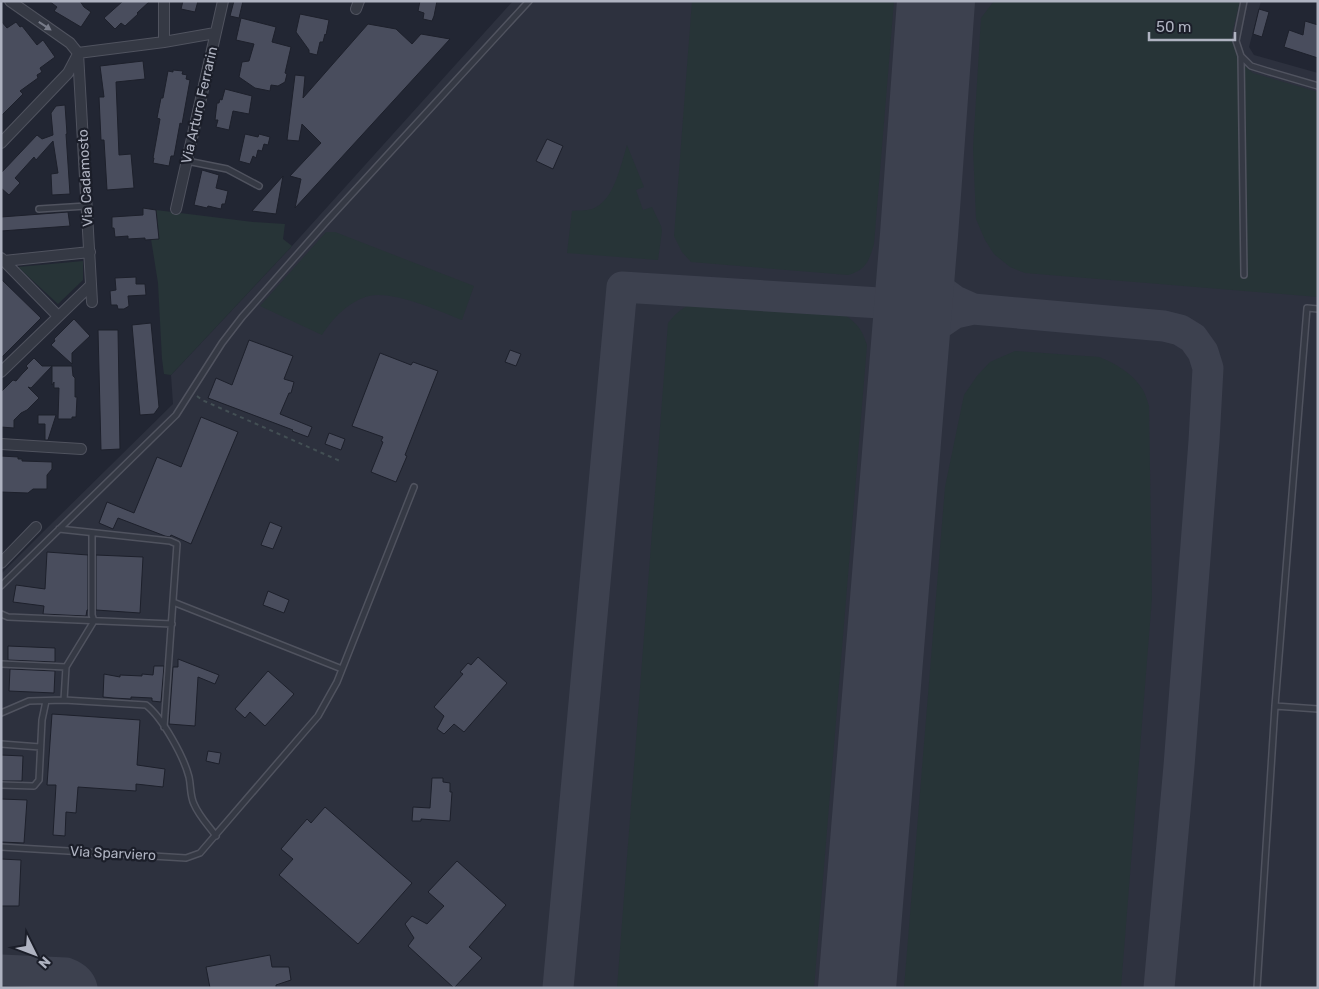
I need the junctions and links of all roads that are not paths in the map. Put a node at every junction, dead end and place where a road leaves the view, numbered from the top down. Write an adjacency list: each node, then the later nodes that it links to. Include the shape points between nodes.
1 (10, 1): 8 (street, one-way to 8, via 70,43)
2 (164, 1): 7 (street)
3 (223, 1): 6 (street, Via Arturo Ferrarin)
4 (529, 1): 29 (lane, via 242,317 176,415)
5 (1244, 1): 9 (lane, via 1236,41)
6 (215, 32): 7 (street); 12 (street, Via Arturo Ferrarin)
7 (164, 42): 8 (street)
8 (78, 53): 11 (street, via 68,73); 14 (street, Via Cadamosto)
9 (1241, 56): 10 (lane, via 1251,66); 19 (lane)
10 (1318, 86)
11 (1, 143)
12 (186, 161): 13 (lane, via 227,169); 15 (street, Via Arturo Ferrarin)
13 (259, 186)
14 (87, 206): 16 (lane); 17 (street, Via Cadamosto)
15 (176, 209)
16 (40, 210)
17 (90, 252): 18 (street); 20 (street, Via Cadamosto)
18 (3, 260): 23 (street)
19 (1244, 275)
20 (91, 285): 21 (street, Via Cadamosto); 23 (street)
21 (92, 302)
22 (1318, 309): 42 (lane, via 1307,308)
23 (58, 316): 24 (street)
24 (1, 372)
25 (1, 444): 26 (street)
26 (81, 449)
27 (414, 488): 39 (lane, Via Sparviero)
28 (36, 527): 31 (street)
29 (59, 529): 30 (lane); 32 (lane)
30 (92, 533): 33 (lane, via 177,544); 35 (lane)
31 (1, 563)
32 (1, 586)
33 (173, 602): 36 (lane); 39 (lane)
34 (1, 614): 35 (lane)
35 (94, 621): 36 (lane); 38 (lane)
36 (172, 624): 45 (lane)
37 (1, 664): 38 (lane)
38 (66, 667): 40 (lane)
39 (342, 669): 49 (lane, Via Sparviero, via 318,716)
40 (64, 700): 41 (lane); 45 (lane, via 146,705)
41 (46, 701): 44 (lane, via 29,701); 47 (lane)
42 (1275, 706): 43 (lane); 51 (lane)
43 (1318, 709)
44 (1, 713)
45 (164, 728): 49 (lane, via 189,776 198,813)
46 (1, 744): 47 (lane)
47 (40, 747): 48 (lane, via 39,780 34,786)
48 (1, 785)
49 (216, 836): 50 (lane, Via Sparviero, via 200,854 186,858)
50 (1, 847)
51 (1257, 988)

